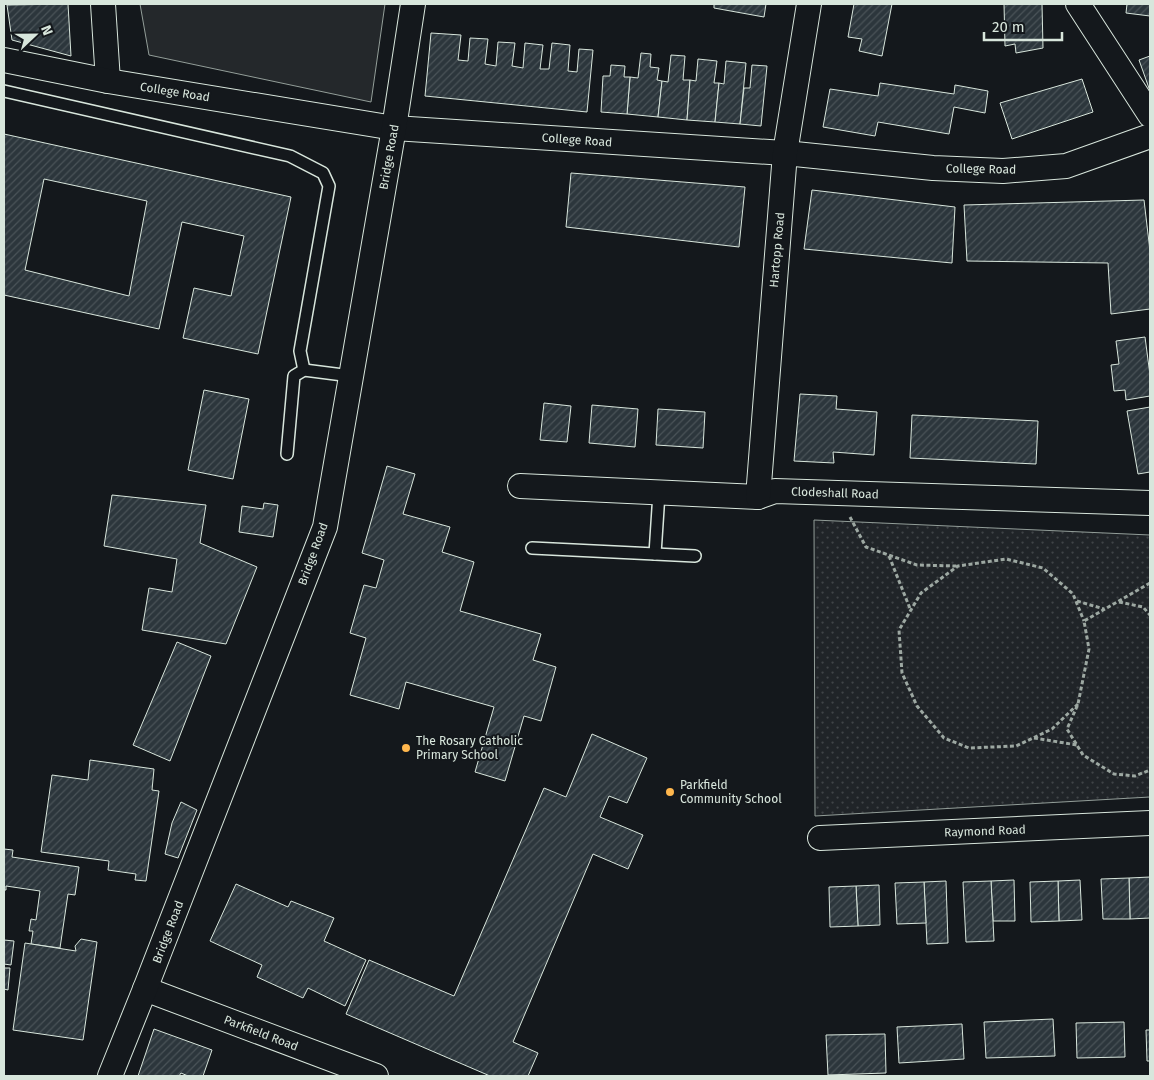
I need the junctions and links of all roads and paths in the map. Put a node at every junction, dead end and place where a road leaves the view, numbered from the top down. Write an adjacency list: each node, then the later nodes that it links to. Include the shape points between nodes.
1 (103, 4): 6 (street)
2 (413, 4): 9 (street, Bridge Road)
3 (809, 4): 11 (street, Hartopp Road)
4 (1078, 4): 8 (street)
5 (4, 60): 6 (street, College Road)
6 (108, 81): 9 (street, College Road)
7 (4, 91): 12 (lane, via 290,156 323,173 328,186 300,351)
8 (1150, 115)
9 (394, 128): 11 (street, College Road); 13 (street, Bridge Road)
10 (1150, 136): 11 (street, College Road, via 1066,166 1004,171 933,168)
11 (785, 153): 18 (street, Hartopp Road)
12 (304, 370): 13 (lane); 14 (lane, via 294,376)
13 (351, 376): 38 (street, Bridge Road, via 325,526)
14 (287, 454)
15 (520, 486): 16 (street, Clodeshall Road)
16 (659, 493): 18 (street, Clodeshall Road); 21 (lane)
17 (845, 494): 18 (street, Clodeshall Road, via 775,492); 19 (street, Clodeshall Road); 23 (path, via 851,521 866,548)
18 (758, 497)
19 (1150, 503)
20 (532, 548): 21 (lane)
21 (655, 554): 22 (lane)
22 (694, 556)
23 (888, 556): 24 (path, via 917,566); 29 (path)
24 (958, 566): 26 (path, via 1006,559 1043,568 1073,594); 29 (path, via 921,593)
25 (1150, 583): 27 (path)
26 (1076, 601): 28 (path); 31 (path)
27 (1118, 602): 28 (path); 30 (path, via 1142,607)
28 (1105, 610): 31 (path)
29 (911, 611): 33 (path, via 899,630 902,674 917,706 944,738 969,748 1016,746)
30 (1150, 614)
31 (1084, 621): 32 (path, via 1088,649)
32 (1078, 704): 33 (path, via 1052,729); 34 (path, via 1068,728)
33 (1033, 738): 34 (path)
34 (1077, 745): 35 (path, via 1083,755 1114,774 1135,776)
35 (1150, 770)
36 (1150, 823): 37 (street, Raymond Road)
37 (820, 838)
38 (145, 990): 39 (street, Bridge Road); 40 (street, Parkfield Road)
39 (110, 1076)
40 (376, 1076)

